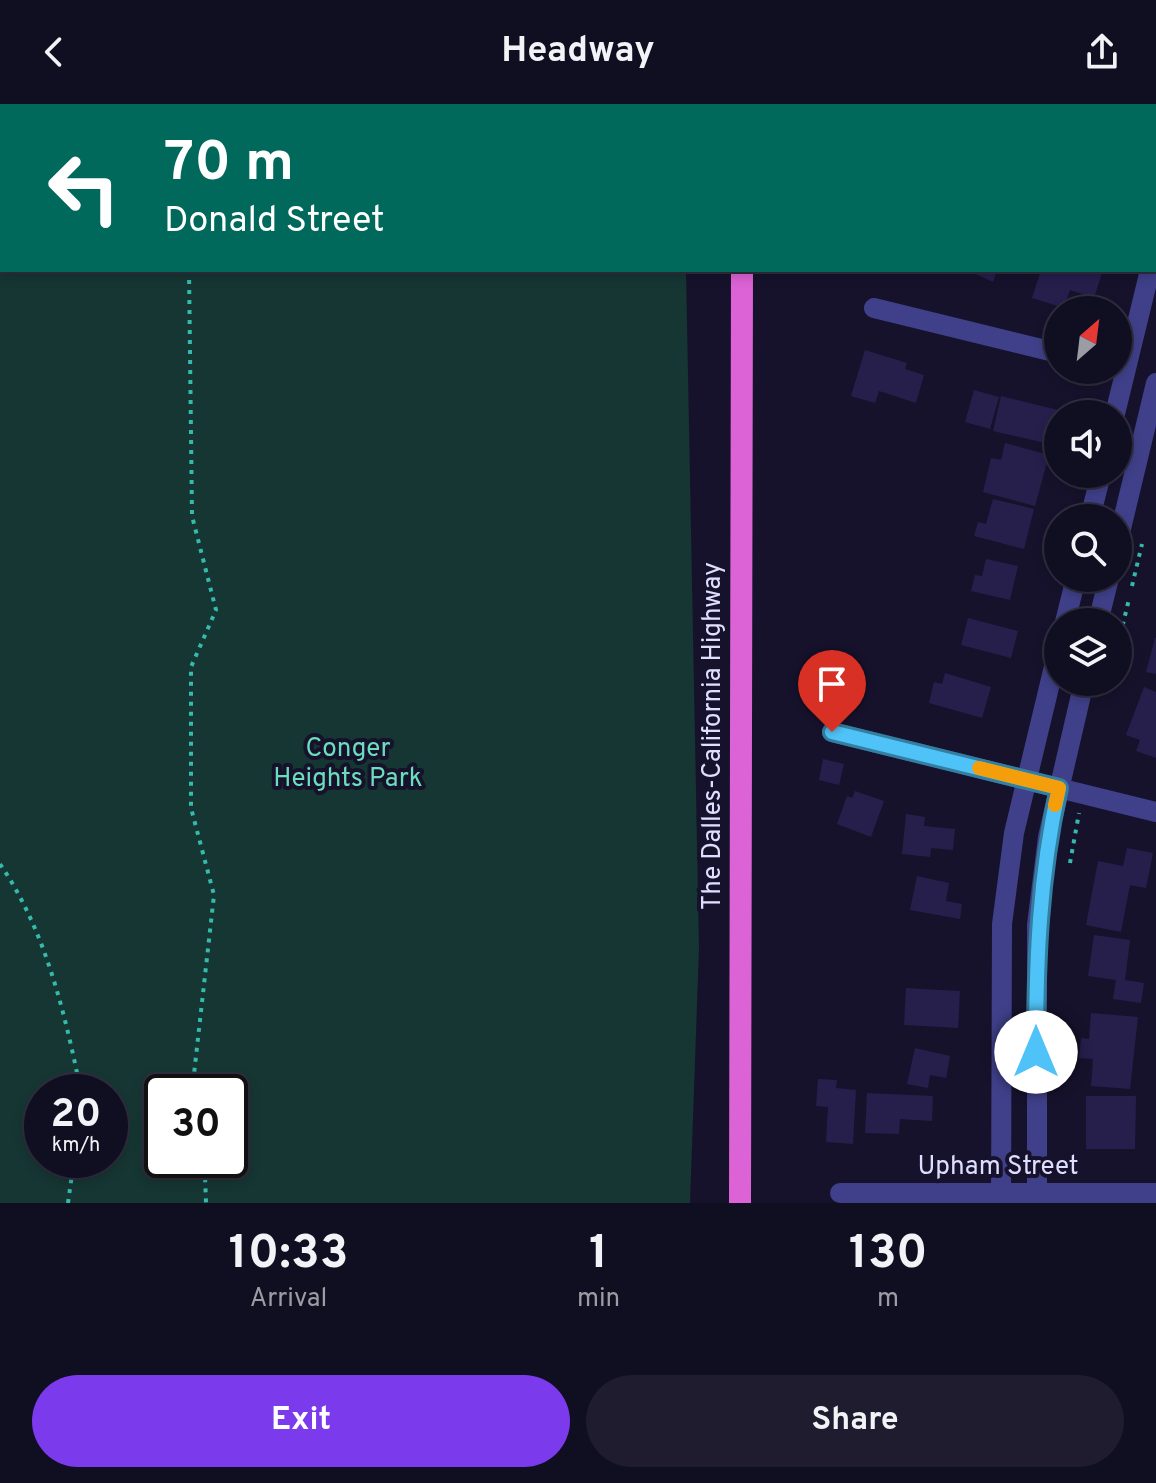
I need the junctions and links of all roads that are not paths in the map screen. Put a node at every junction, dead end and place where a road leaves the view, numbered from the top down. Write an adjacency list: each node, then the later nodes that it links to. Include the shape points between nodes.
1 (742, 272): 20 (highway, The Dalles-California Highway)
2 (1149, 272): 4 (street)
3 (874, 308): 5 (street)
4 (1132, 333)
5 (1044, 350)
6 (1132, 371): 7 (street)
7 (1156, 377)
8 (1156, 383): 9 (street)
9 (1127, 504)
10 (1047, 696): 13 (street)
11 (1081, 696): 14 (street)
12 (832, 732): 13 (street)
13 (1026, 780): 14 (street); 18 (street, via 1002,924)
14 (1059, 788): 15 (street); 19 (street, via 1037,925)
15 (1156, 812)
16 (840, 1193): 18 (street, Upham Street)
17 (1156, 1193): 19 (street, Upham Street)
18 (1001, 1198): 19 (street, Upham Street)
19 (1037, 1198)
20 (740, 1203)

